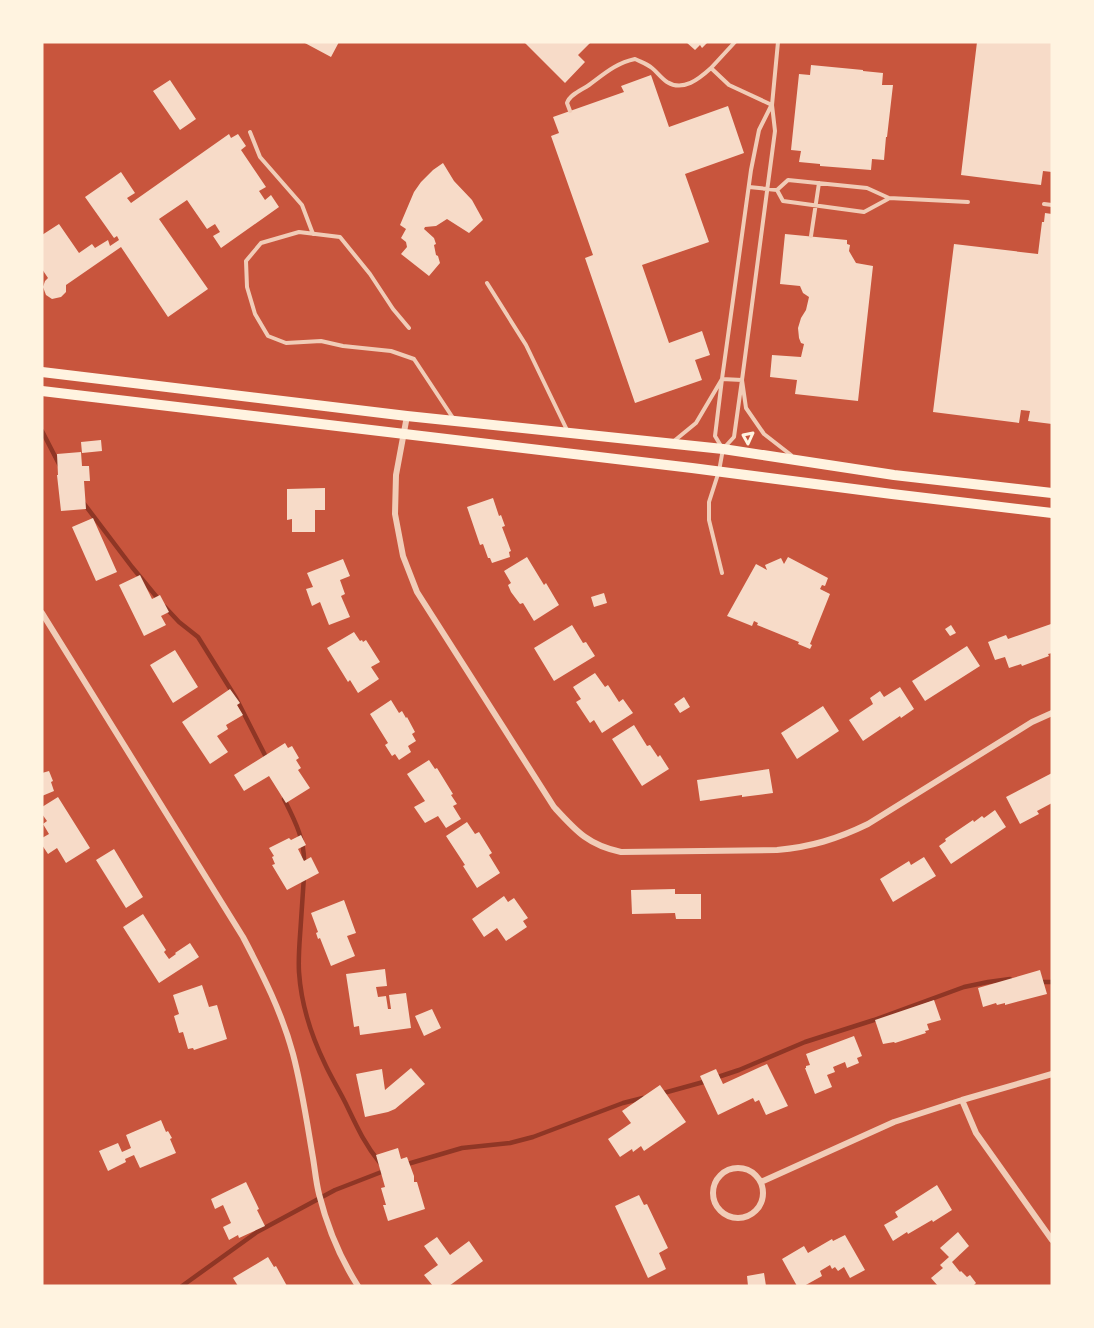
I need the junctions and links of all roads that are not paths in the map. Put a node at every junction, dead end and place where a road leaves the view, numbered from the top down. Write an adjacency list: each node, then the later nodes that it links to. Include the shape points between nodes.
1 (735, 42): 3 (lane)
2 (778, 42): 4 (lane)
3 (711, 68): 4 (lane, via 729,85); 5 (lane, via 697,81 677,85 635,58 624,61 569,98)
4 (772, 105): 8 (lane, via 759,130); 9 (lane, via 775,131)
5 (570, 111)
6 (250, 132): 16 (lane, via 260,157 302,205)
7 (819, 183): 10 (lane, via 788,180); 11 (lane, via 867,188); 15 (lane)
8 (749, 187): 9 (lane); 21 (lane)
9 (767, 189): 10 (lane); 22 (lane)
10 (777, 190): 15 (lane, via 783,201)
11 (889, 198): 12 (lane); 15 (lane, via 864,212)
12 (968, 202)
13 (1044, 204): 14 (lane)
14 (1052, 205)
15 (816, 206): 17 (lane)
16 (313, 234): 19 (lane, via 340,237); 25 (lane, via 299,232 261,243 246,261 247,287 255,314 268,336 286,343 321,341 391,351 414,359)
17 (812, 236)
18 (487, 283): 26 (lane, via 526,345)
19 (409, 328)
20 (42, 372): 24 (main road)
21 (722, 379): 22 (lane); 28 (lane, via 696,423); 29 (lane, via 715,436)
22 (742, 380): 29 (lane, via 734,438); 30 (lane, via 747,408 764,434)
23 (42, 391): 27 (main road)
24 (407, 416): 25 (main road); 27 (street)
25 (455, 421): 26 (main road)
26 (569, 433): 28 (main road)
27 (404, 434): 31 (main road); 36 (street, via 396,475 395,514 403,556 417,592 554,807 588,840 604,848 621,852 777,850 827,842 868,824)
28 (671, 444): 29 (main road)
29 (723, 449): 30 (main road); 31 (lane)
30 (797, 460): 32 (main road)
31 (719, 471): 33 (main road); 34 (lane, via 709,502 709,520)
32 (1052, 494)
33 (1052, 513)
34 (722, 573)
35 (42, 613): 41 (street, via 243,937 267,983 293,1054 318,1192 340,1255)
36 (1052, 713)
37 (1052, 1074): 38 (street)
38 (962, 1100): 39 (street, via 894,1122); 40 (street, via 976,1132)
39 (761, 1182): 39 (street, via 747,1169 726,1172 717,1179 713,1191 718,1208 734,1218 752,1214 764,1195)
40 (1052, 1240)
41 (358, 1286)

